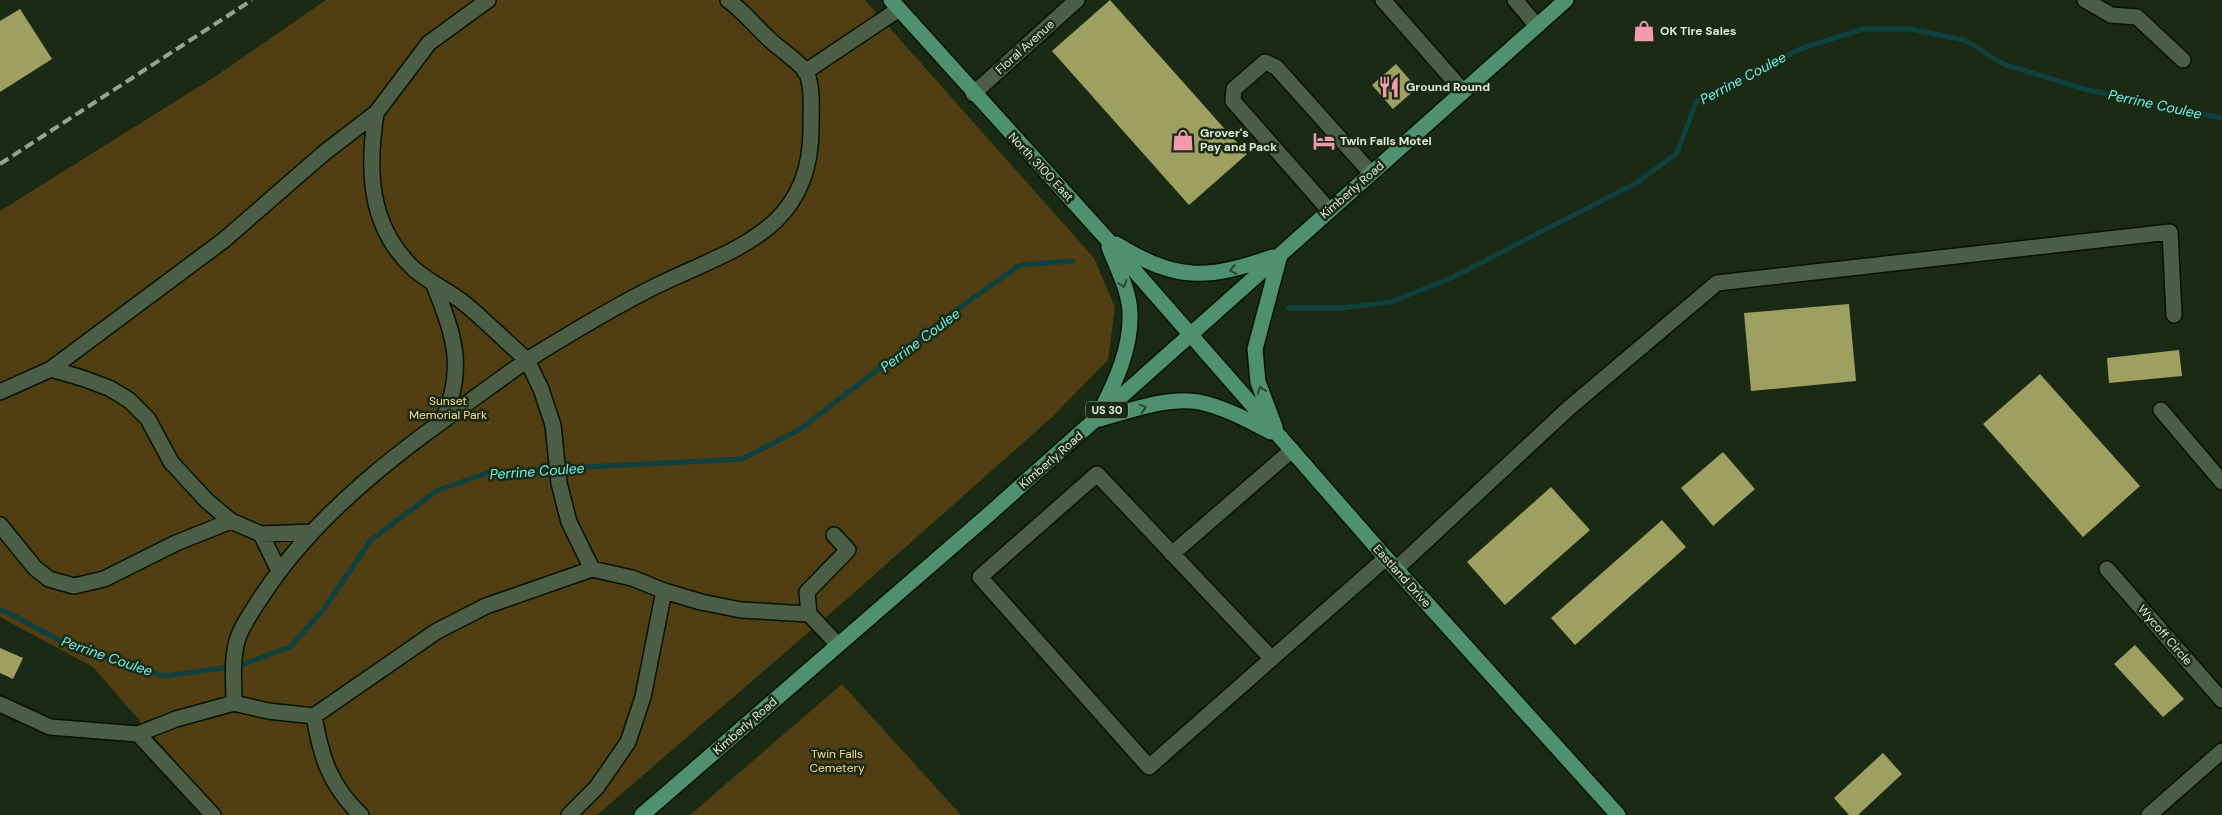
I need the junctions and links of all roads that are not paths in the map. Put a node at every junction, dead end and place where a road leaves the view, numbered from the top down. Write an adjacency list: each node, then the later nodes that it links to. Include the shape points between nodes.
1 (488, 0): 14 (street, via 429,43)
2 (728, 0): 11 (street)
3 (1077, 0): 13 (street, Floral Avenue)
4 (1383, 0): 12 (street)
5 (1515, 0): 9 (street)
6 (1566, 0): 9 (main road, Kimberly Road / US 30)
7 (2085, 0): 10 (street, via 2110,15 2136,17)
8 (895, 4): 11 (street); 13 (main road, North 3100 East)
9 (1537, 26): 12 (main road, Kimberly Road / US 30)
10 (2183, 60)
11 (806, 72): 22 (street, via 811,135 808,168 795,199 772,226 733,251 657,286)
12 (1463, 91): 15 (main road, Kimberly Road / US 30)
13 (973, 94): 17 (main road, North 3100 East)
14 (376, 113): 19 (street, via 371,146 374,204 386,235 413,268); 23 (street, via 324,153 224,240)
15 (1371, 173): 16 (main road, Kimberly Road / US 30); 16 (street, via 1276,67 1265,62 1234,89 1233,101)
16 (1329, 210): 18 (main road, Kimberly Road / US 30)
17 (1106, 238): 18 (main road, one-way to 17, via 1239,269 1190,274 1165,269); 21 (main road, North 3100 East); 26 (main road, one-way to 26, via 1130,313 1125,352 1116,382)
18 (1280, 255): 21 (main road, Kimberly Road / US 30); 28 (main road, one-way to 18, via 1258,382 1255,348)
19 (434, 285): 22 (street, via 463,302); 27 (street, via 457,355 453,396)
20 (2174, 315): 39 (street, via 2170,232 1716,283 1569,408)
21 (1190, 335): 26 (main road, Kimberly Road / US 30); 28 (main road, Eastland Drive)
22 (527, 360): 27 (street); 38 (street, via 553,425 558,483 569,522)
23 (51, 370): 24 (street); 31 (street, via 82,378 130,400 148,419 171,462 207,501)
24 (0, 392)
25 (2161, 410): 30 (street)
26 (1096, 420): 28 (main road, one-way to 28, via 1162,403 1198,402); 44 (main road, Kimberly Road / US 30)
27 (442, 422): 33 (street, via 366,481)
28 (1278, 435): 29 (main road, Eastland Drive)
29 (1292, 450): 36 (street); 37 (main road, Eastland Drive)
30 (2222, 482)
31 (231, 521): 32 (street, via 176,543 104,579 74,586 49,579 35,568); 34 (street)
32 (0, 525)
33 (312, 532): 34 (street); 41 (street)
34 (261, 534): 41 (street)
35 (834, 535): 43 (street, via 848,550 807,592)
36 (1172, 554): 45 (street); 45 (street, via 1097,474 980,577 1149,767)
37 (1386, 558): 39 (main road, Eastland Drive); 45 (street)
38 (592, 569): 42 (street, via 632,578); 49 (street, via 486,606 437,631)
39 (1396, 569): 56 (main road, Eastland Drive)
40 (2107, 569): 46 (street, Wycoff Circle)
41 (279, 571): 47 (street, via 247,618 235,650)
42 (664, 591): 43 (street, via 741,610); 54 (street, via 643,697 628,742 597,787)
43 (809, 614): 44 (street)
44 (838, 645): 55 (main road, Kimberly Road / US 30)
45 (1272, 659)
46 (2222, 700)
47 (234, 703): 49 (street); 50 (street, via 176,719)
48 (0, 704): 50 (street, via 50,727)
49 (314, 716): 53 (street, via 329,775 347,802)
50 (138, 734): 52 (street)
51 (2220, 755): 57 (street)
52 (213, 815)
53 (361, 815)
54 (569, 815)
55 (642, 815)
56 (1618, 815)
57 (2149, 815)

